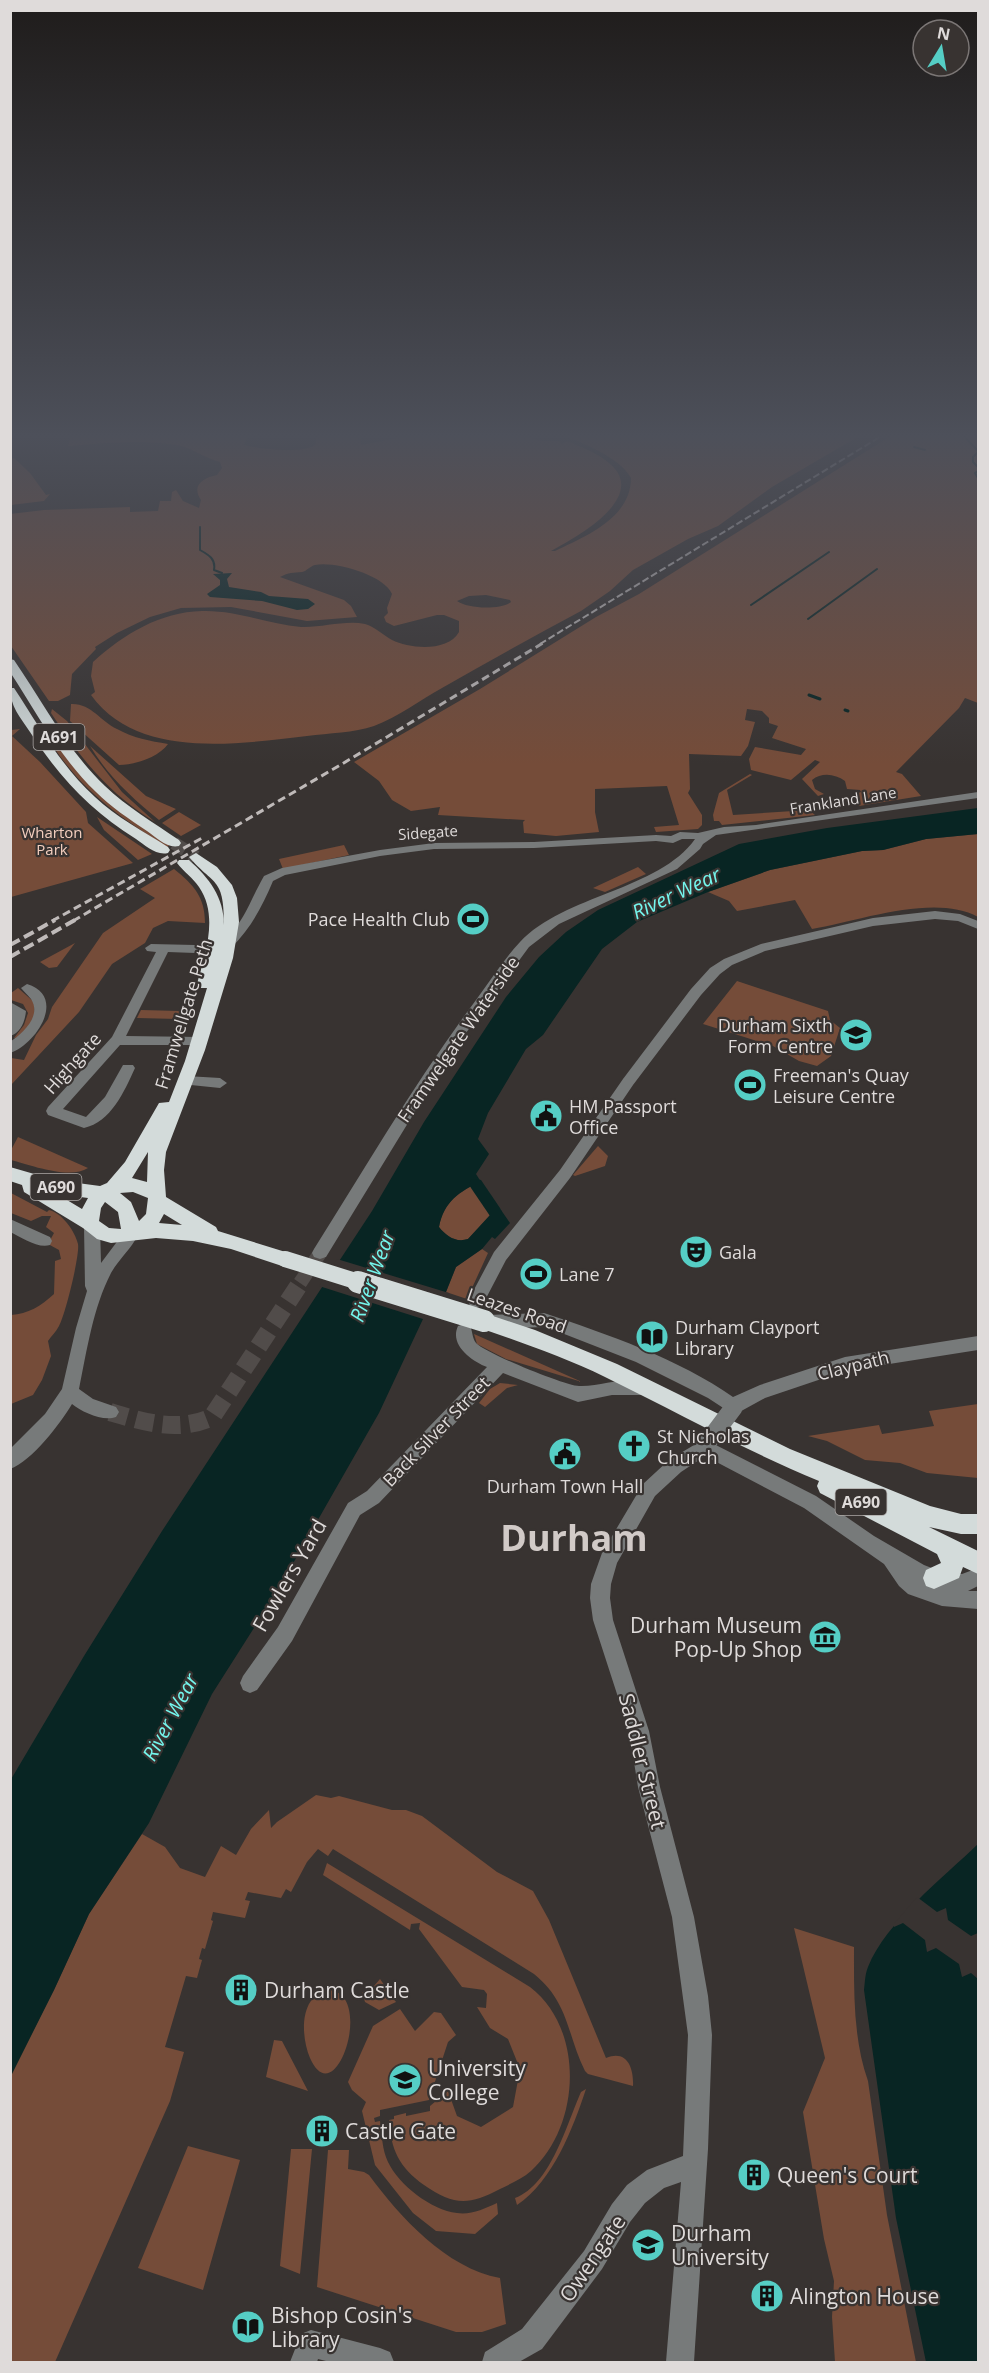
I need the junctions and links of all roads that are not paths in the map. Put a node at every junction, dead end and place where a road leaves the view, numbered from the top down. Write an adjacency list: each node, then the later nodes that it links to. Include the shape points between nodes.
1 (10, 662): 2 (highway, A691, via 55,732 98,787 169,846 109,814 83,793 50,753)
2 (10, 691)
3 (978, 795): 4 (street, Frankland Lane, via 712,833)
4 (694, 842): 5 (street, Sidegate); 6 (street, Framwelgate Waterside)
5 (675, 844): 6 (street); 8 (street, Sidegate, via 656,837 534,845 434,846 282,872 268,879 255,910)
6 (678, 862): 27 (street, Framwelgate Waterside, via 555,921 525,944 444,1053)
7 (978, 925): 29 (street, via 955,915 872,923 744,954 715,971 500,1256)
8 (227, 945): 14 (highway, Framwellgate Peth); 14 (highway, Framwellgate Peth, via 232,920 230,897 219,878 190,860 210,891 218,921)
9 (195, 949): 13 (street, Highgate, via 157,948)
10 (27, 988): 15 (street, via 39,998 39,1021 32,1032)
11 (10, 1006): 12 (street, via 20,1015)
12 (10, 1032)
13 (117, 1040): 14 (street, Highgate); 16 (street, Highgate, via 52,1111 84,1123 92,1121 114,1095)
14 (193, 1043): 17 (highway, Framwellgate Peth); 20 (highway, Framwellgate Peth, via 163,1111 131,1167)
15 (10, 1048)
16 (128, 1068)
17 (186, 1081): 18 (street); 21 (highway, Framwellgate Peth, via 153,1171)
18 (220, 1083)
19 (10, 1175): 20 (highway, A690, via 56,1187); 23 (highway, A690)
20 (107, 1191): 21 (highway, Leazes Road, via 140,1186); 23 (highway, Framwellgate Peth, via 90,1208); 24 (highway, via 129,1214)
21 (157, 1197): 24 (highway, via 151,1221); 25 (highway, Leazes Road / A690, via 183,1218)
22 (10, 1225): 26 (street)
23 (91, 1225): 24 (highway, Leazes Road, via 109,1236); 28 (street)
24 (133, 1234): 25 (highway, Leazes Road / A690, via 165,1231); 28 (street, via 104,1270)
25 (224, 1240): 30 (highway, Leazes Road / A690, bridge)
26 (44, 1241)
27 (320, 1253)
28 (92, 1295): 35 (street)
29 (476, 1302)
30 (486, 1322): 34 (highway, Leazes Road / A690); 36 (street, via 544,1320 559,1325 642,1358)
31 (464, 1334): 33 (street, via 471,1350)
32 (978, 1343): 36 (street, Claypath, via 845,1364 760,1392)
33 (499, 1366): 34 (street, via 578,1394 612,1388); 41 (street, Back Silver Street)
34 (650, 1388): 39 (highway, Leazes Road / A690)
35 (70, 1390): 37 (street, via 84,1404); 40 (street, via 49,1424)
36 (734, 1407): 38 (street, Saddler Street, bridge)
37 (110, 1412)
38 (704, 1447): 44 (street, via 810,1502); 50 (street, Saddler Street, via 649,1490 609,1559 600,1598 603,1620 639,1731 692,1970 700,2035)
39 (782, 1456): 42 (highway, Leazes Road / A690, via 929,1516); 43 (highway, Leazes Road / A690, via 819,1481)
40 (10, 1461)
41 (373, 1497): 49 (street, Fowlers Yard, via 354,1509 285,1634)
42 (978, 1524)
43 (943, 1543): 45 (highway, Leazes Road / A690); 47 (highway, via 953,1564 951,1570)
44 (892, 1559): 47 (street); 48 (street, via 909,1583 948,1599)
45 (978, 1563)
46 (978, 1577): 47 (street, via 963,1583)
47 (934, 1578)
48 (978, 1600)
49 (250, 1683)
50 (695, 2163): 53 (street, Owengate, via 656,2179 636,2194 593,2260 532,2339); 54 (street, Saddler Street)
51 (303, 2362): 52 (street, via 311,2344)
52 (380, 2362)
53 (495, 2362)
54 (680, 2362)

